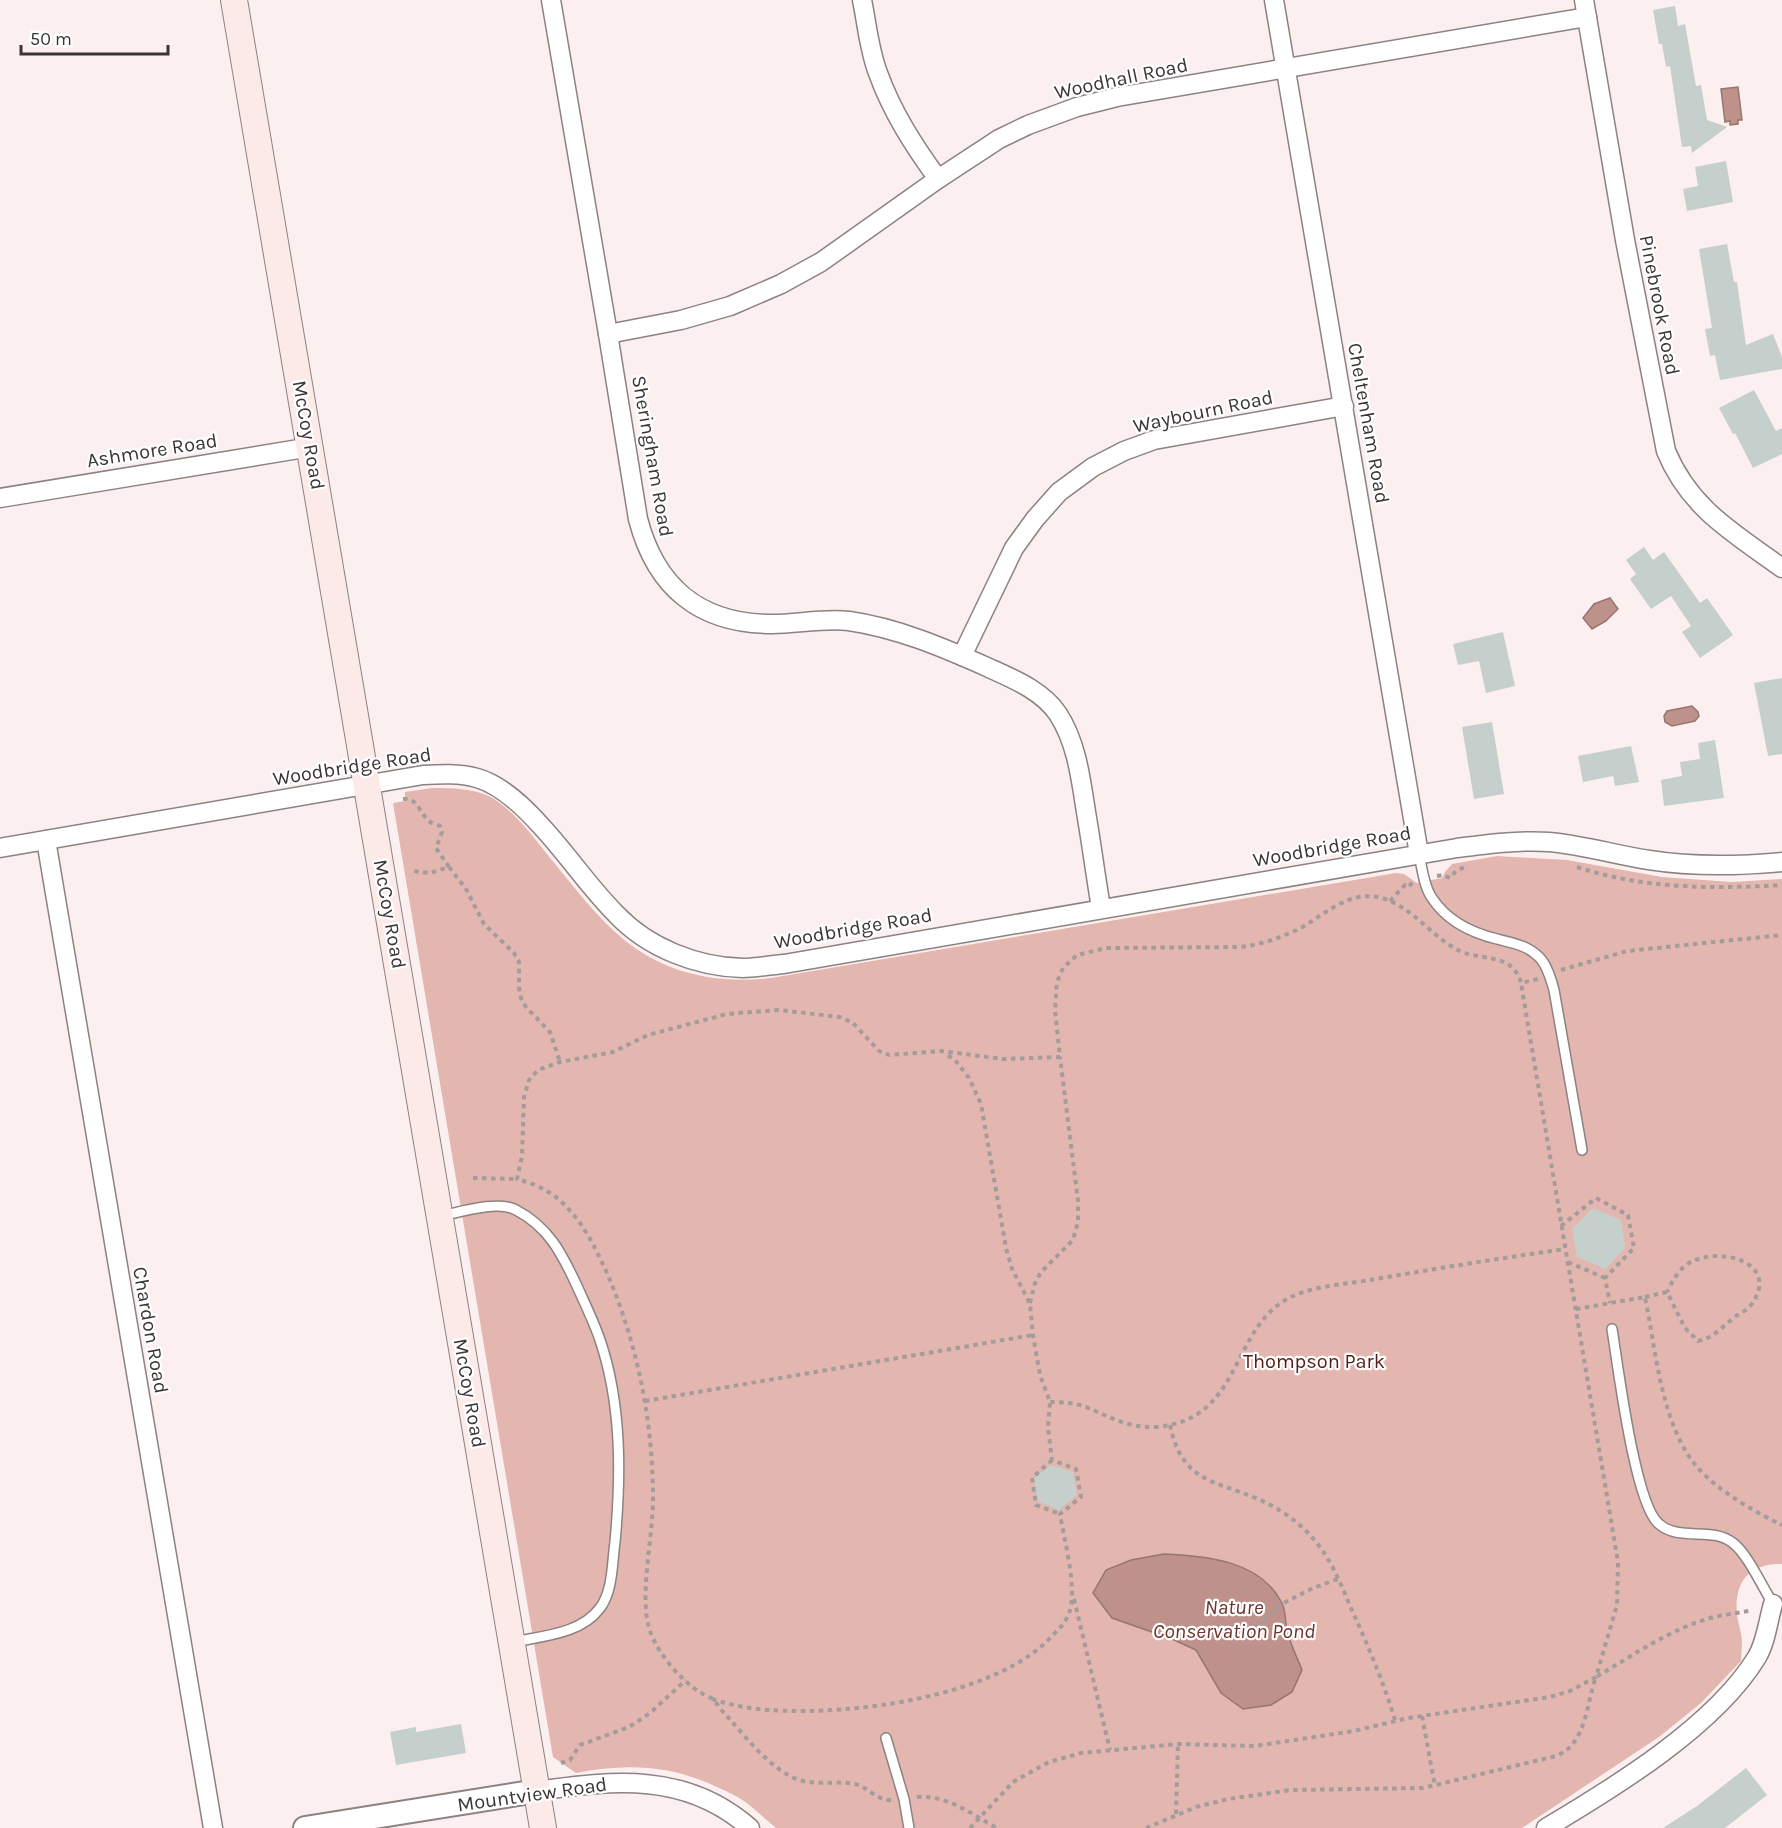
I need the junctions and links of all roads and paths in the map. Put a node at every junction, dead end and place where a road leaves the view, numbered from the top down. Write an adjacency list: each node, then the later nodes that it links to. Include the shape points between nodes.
1 (234, 0): 10 (main road, McCoy Road)
2 (551, 0): 8 (street, Sheringham Road)
3 (862, 0): 7 (street, via 877,72 891,104)
4 (1274, 0): 6 (street, Cheltenham Road)
5 (1586, 9): 6 (street, Woodhall Road); 12 (street, Pinebrook Road, via 1666,451 1689,493 1715,520)
6 (1285, 68): 7 (street, Woodhall Road, via 1077,106 999,139); 9 (street, Cheltenham Road)
7 (938, 179): 8 (street, Woodhall Road, via 821,262 781,284 730,306)
8 (608, 334): 13 (street, Sheringham Road, via 638,519 649,554 670,585 710,613 741,622 845,620 884,626)
9 (1344, 406): 13 (street, Waybourn Road, via 1154,440 1093,467 1059,492 1014,548); 18 (street, Cheltenham Road)
10 (311, 447): 11 (street, Ashmore Road); 14 (main road, McCoy Road)
11 (0, 498)
12 (1782, 568)
13 (962, 656): 27 (street, Sheringham Road, via 1033,691 1056,711 1071,737)
14 (368, 785): 16 (street, Woodbridge Road); 27 (street, Woodbridge Road, via 423,775 456,774 494,786 525,808 616,915 641,936 675,954 707,964 744,968 784,964); 37 (main road, McCoy Road)
15 (399, 799): 22 (path, via 415,802 427,821 440,826 442,832 436,848)
16 (46, 840): 17 (street, Woodbridge Road); 76 (street, Chardon Road)
17 (0, 848)
18 (1419, 854): 19 (street, Woodbridge Road, via 1506,842 1549,842 1696,864 1748,866); 24 (lane); 27 (street, Woodbridge Road)
19 (1782, 862)
20 (1472, 864): 24 (path, via 1450,878)
21 (1574, 866): 25 (path, via 1622,878 1692,887)
22 (449, 867): 23 (path, via 430,873); 33 (path, via 484,924 514,953 519,962 521,998 550,1032)
23 (413, 871)
24 (1424, 878): 26 (path, via 1405,885); 29 (lane, via 1431,897 1456,922 1472,932 1522,945 1539,957)
25 (1782, 885)
26 (1390, 901): 30 (path, via 1460,951 1509,964); 32 (path, via 1368,896 1346,900 1297,930 1248,946 1106,948 1077,955 1063,968 1057,982 1055,1010)
27 (1101, 908)
28 (1782, 935): 29 (path, via 1627,951)
29 (1550, 975): 30 (path); 34 (lane)
30 (1521, 983): 38 (path)
31 (941, 1051): 32 (path, via 1003,1059); 33 (path, via 883,1053 845,1018 764,1010 710,1018 648,1035 613,1052); 45 (path, via 955,1060 978,1094 1005,1248)
32 (1060, 1057): 45 (path, via 1078,1216 1071,1244 1041,1272)
33 (560, 1062): 36 (path, via 538,1071 526,1087 522,1156)
34 (1582, 1150)
35 (473, 1178): 36 (path)
36 (516, 1179): 49 (path, via 555,1196 591,1239 622,1312)
37 (441, 1216): 61 (main road, McCoy Road); 61 (lane, via 491,1206 514,1208 540,1225 562,1253 582,1298 600,1341 612,1392 618,1441 618,1491 611,1578 604,1604 578,1626)
38 (1561, 1226): 39 (path); 41 (path, via 1596,1198 1628,1215 1634,1248)
39 (1565, 1249): 40 (path); 51 (path, via 1367,1280 1291,1298 1278,1305 1261,1324 1219,1396 1193,1417)
40 (1568, 1262): 41 (path); 46 (path)
41 (1605, 1278): 44 (path)
42 (1667, 1292): 42 (path, via 1685,1328 1698,1341 1710,1339 1750,1306 1761,1283 1759,1273 1749,1264 1735,1257 1714,1257 1689,1263); 43 (path)
43 (1645, 1297): 44 (path); 54 (path, via 1666,1402 1683,1447 1705,1476)
44 (1610, 1303): 46 (path)
45 (1030, 1304): 48 (path)
46 (1576, 1309): 62 (path, via 1619,1573 1615,1615)
47 (1612, 1329): 57 (lane, via 1639,1485 1653,1518 1661,1527 1675,1532 1715,1535 1732,1542)
48 (1033, 1335): 49 (path); 50 (path, via 1040,1375)
49 (645, 1401): 63 (path, via 653,1495 647,1622 657,1646)
50 (1050, 1402): 51 (path, via 1085,1407 1134,1426); 52 (path)
51 (1170, 1425): 55 (path, via 1179,1452 1197,1474 1281,1511 1317,1542)
52 (1052, 1460): 53 (path, via 1032,1478 1036,1505); 53 (path, via 1076,1468 1081,1497)
53 (1060, 1514): 56 (path)
54 (1782, 1525)
55 (1338, 1579): 59 (path, via 1282,1605); 66 (path, via 1379,1672)
56 (1071, 1586): 64 (path, via 1069,1613 1048,1641 1019,1662 975,1682 903,1701 801,1711 769,1710); 69 (path)
57 (1773, 1604): 62 (path, via 1689,1625); 84 (street, via 1758,1656 1729,1693 1678,1741)
58 (1244, 1626): 59 (path)
59 (1250, 1632): 60 (path)
60 (1255, 1638)
61 (512, 1642): 72 (main road, McCoy Road)
62 (1596, 1677): 65 (path, via 1550,1697); 71 (path, via 1582,1725 1564,1752)
63 (686, 1680): 64 (path); 70 (path, via 657,1708 629,1727 580,1745 570,1760)
64 (711, 1698): 73 (path, via 768,1759 793,1778 852,1784 885,1800)
65 (1422, 1716): 66 (path); 71 (path)
66 (1395, 1720): 68 (path, via 1354,1731 1255,1746)
67 (886, 1738): 73 (lane)
68 (1178, 1744): 69 (path); 74 (path)
69 (1110, 1750): 75 (path, via 1067,1756 1031,1771 1008,1786)
70 (561, 1763)
71 (1435, 1786): 74 (path, via 1262,1793)
72 (537, 1791): 77 (street, Mountview Road); 78 (main road, McCoy Road); 79 (street, Mountview Road, via 630,1782 665,1785 719,1805)
73 (904, 1799): 75 (path, via 939,1798); 80 (lane)
74 (1176, 1814): 83 (path)
75 (979, 1818): 81 (path); 82 (path)
76 (213, 1828)
77 (305, 1828)
78 (543, 1828)
79 (750, 1828)
80 (909, 1828)
81 (970, 1828)
82 (997, 1828)
83 (1146, 1828)
84 (1546, 1828)

